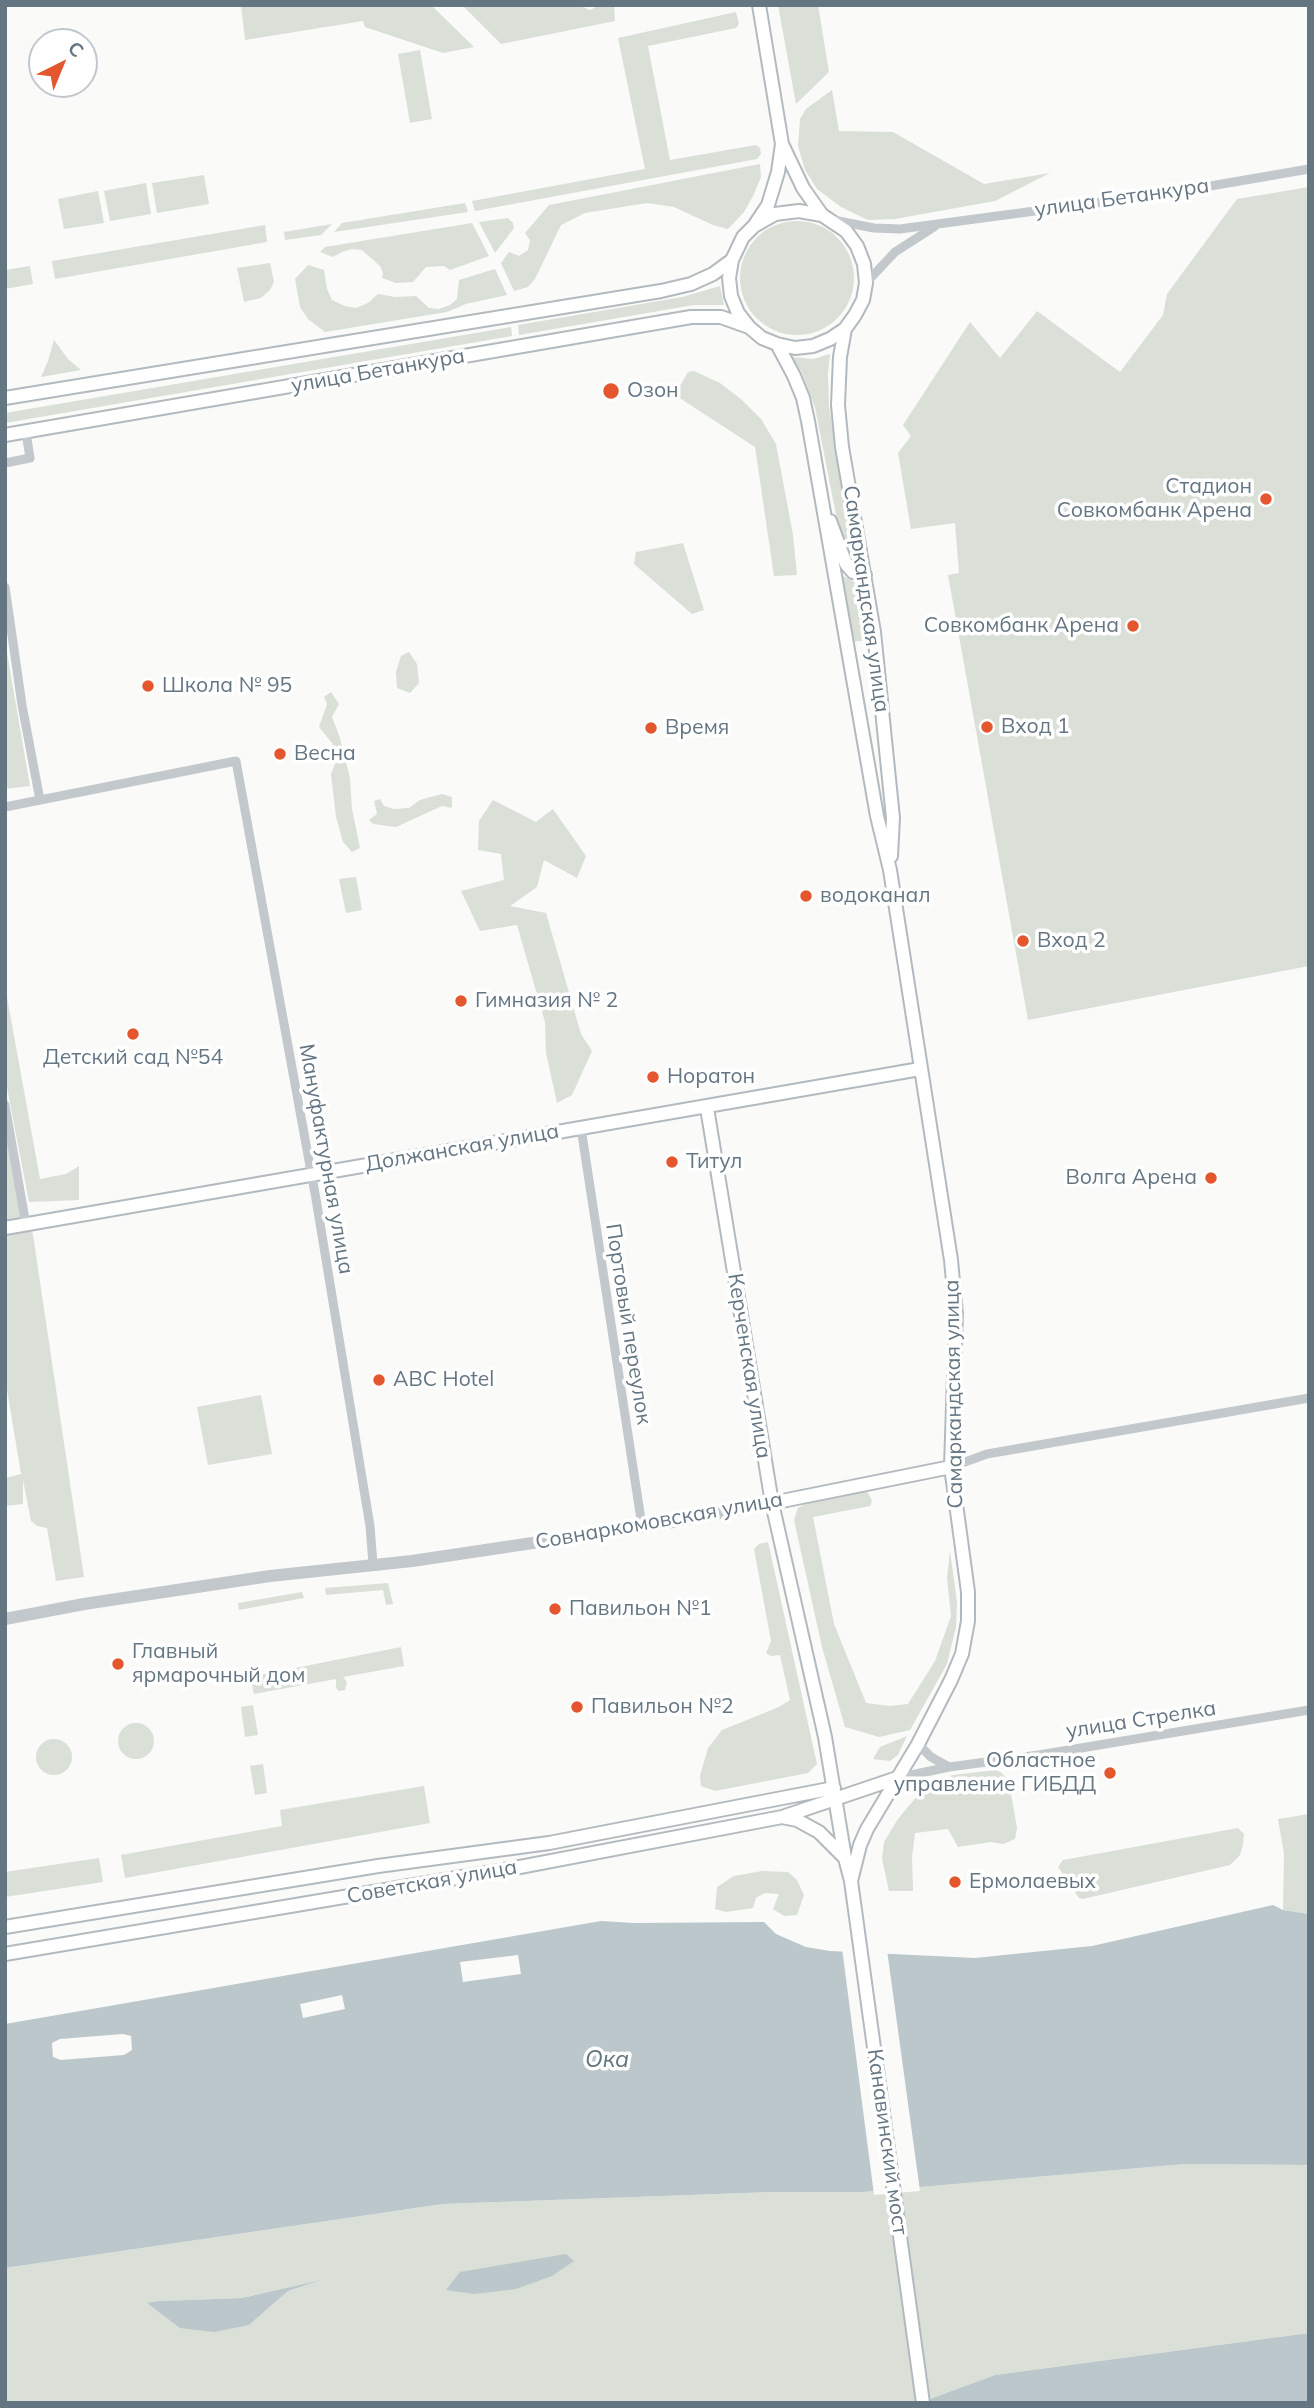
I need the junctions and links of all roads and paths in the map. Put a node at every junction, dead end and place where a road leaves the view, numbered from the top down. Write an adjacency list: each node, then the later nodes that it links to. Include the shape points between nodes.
1 (759, 5): 2 (main road)
2 (782, 144): 4 (main road, via 803,188); 5 (main road, via 774,188)
3 (1309, 169): 6 (street, улица Бетанкура)
4 (826, 217): 5 (main road, via 799,211 775,214); 6 (street, улица Бетанкура, via 874,228); 8 (main road, via 857,246)
5 (754, 226): 7 (main road)
6 (935, 226): 8 (street, улица Бетанкура, via 895,252)
7 (732, 260): 9 (main road, via 731,296); 12 (main road, улица Бетанкура, via 691,284 661,291)
8 (866, 283): 10 (main road, via 859,307)
9 (749, 327): 11 (main road); 13 (main road, улица Бетанкура, via 721,317 691,317)
10 (845, 328): 11 (main road, via 813,346); 17 (main road, Самаркандская улица, via 838,405)
11 (777, 344): 16 (main road, Самаркандская улица, via 803,398)
12 (5, 398)
13 (26, 432): 14 (main road, улица Бетанкура); 15 (street, via 30,458)
14 (5, 435)
15 (5, 463)
16 (823, 512): 17 (main road, via 846,564); 21 (main road, Самаркандская улица)
17 (865, 575): 21 (main road, Самаркандская улица, via 892,805)
18 (5, 587): 19 (street)
19 (40, 800): 20 (street); 26 (street, Мануфактурная улица, via 236,761)
20 (5, 807)
21 (890, 870): 22 (main road, Самаркандская улица)
22 (920, 1069): 24 (main road, Должанская улица); 30 (main road, Самаркандская улица, via 957,1314)
23 (5, 1105): 27 (street)
24 (707, 1108): 25 (main road, Должанская улица); 31 (main road, Керченская улица)
25 (581, 1128): 26 (main road, Должанская улица); 32 (street, Портовый переулок)
26 (312, 1174): 27 (main road, Должанская улица); 33 (street, Мануфактурная улица)
27 (26, 1225): 28 (main road, Должанская улица)
28 (5, 1228)
29 (1309, 1398): 30 (street, Совнаркомовская улица, via 987,1454)
30 (951, 1467): 31 (main road, Совнаркомовская улица); 36 (main road, Самаркандская улица, via 968,1620 962,1654)
31 (772, 1503): 32 (street, Совнаркомовская улица); 39 (main road, Керченская улица)
32 (642, 1526): 33 (street, Совнаркомовская улица)
33 (373, 1564): 34 (street, Совнаркомовская улица)
34 (5, 1619)
35 (1309, 1710): 37 (street, улица Стрелка)
36 (918, 1744): 37 (street); 38 (main road, Самаркандская улица)
37 (949, 1767): 38 (street, улица Стрелка)
38 (897, 1779): 39 (main road); 42 (main road, Самаркандская улица, via 867,1829)
39 (835, 1794): 40 (main road, Советская улица); 41 (main road, Керченская улица); 43 (main road, Советская улица)
40 (782, 1817): 41 (main road, via 819,1832); 44 (main road, Советская улица, via 479,1874)
41 (845, 1858): 42 (main road, Канавинский мост)
42 (851, 1881): 45 (main road, Канавинский мост)
43 (5, 1927)
44 (5, 1954)
45 (923, 2403)

